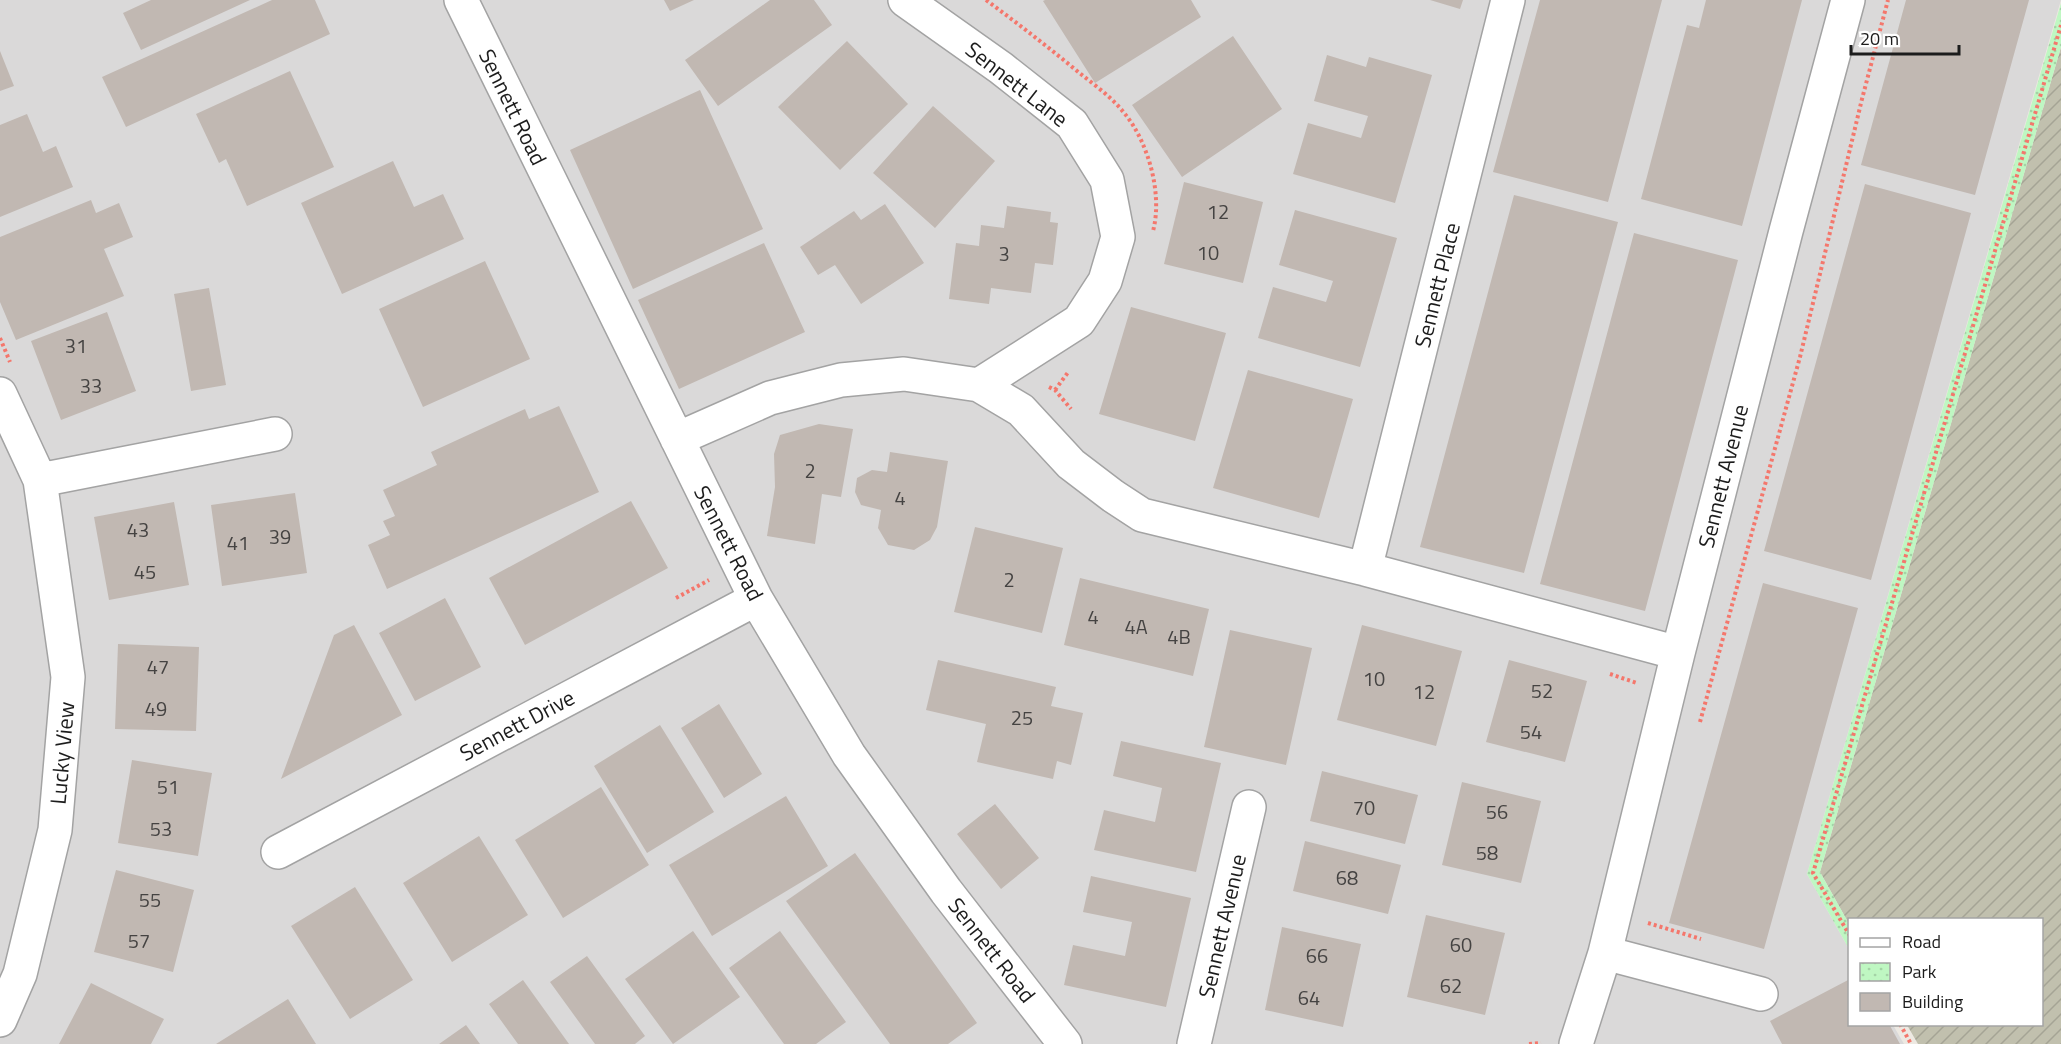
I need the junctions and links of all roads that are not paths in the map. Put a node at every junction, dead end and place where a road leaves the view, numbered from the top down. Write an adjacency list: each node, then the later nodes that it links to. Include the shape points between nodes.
1 (461, 0): 8 (street, Sennett Road)
2 (905, 0): 5 (street, Sennett Lane, via 1072,124 1107,180 1118,237 1105,281 1079,321)
3 (1508, 0): 10 (street, Sennett Place)
4 (1848, 0): 12 (street, Sennett Avenue)
5 (979, 385): 8 (street, via 904,374 841,380 770,398); 10 (street, via 1021,410 1071,464 1143,515)
6 (0, 394): 9 (street, Lucky View)
7 (275, 434): 9 (street)
8 (677, 439): 11 (street, Sennett Road)
9 (40, 480): 17 (street, Lucky View, via 68,677 55,830 20,974)
10 (1365, 569): 12 (street)
11 (756, 599): 14 (street, Sennett Drive); 18 (street, Sennett Road, via 849,755 946,891)
12 (1678, 653): 15 (street, Sennett Avenue)
13 (1249, 807): 19 (street, Sennett Avenue)
14 (278, 852)
15 (1605, 953): 16 (street); 20 (street, Sennett Avenue)
16 (1761, 994)
17 (0, 1020)
18 (1065, 1044)
19 (1194, 1044)
20 (1576, 1044)

